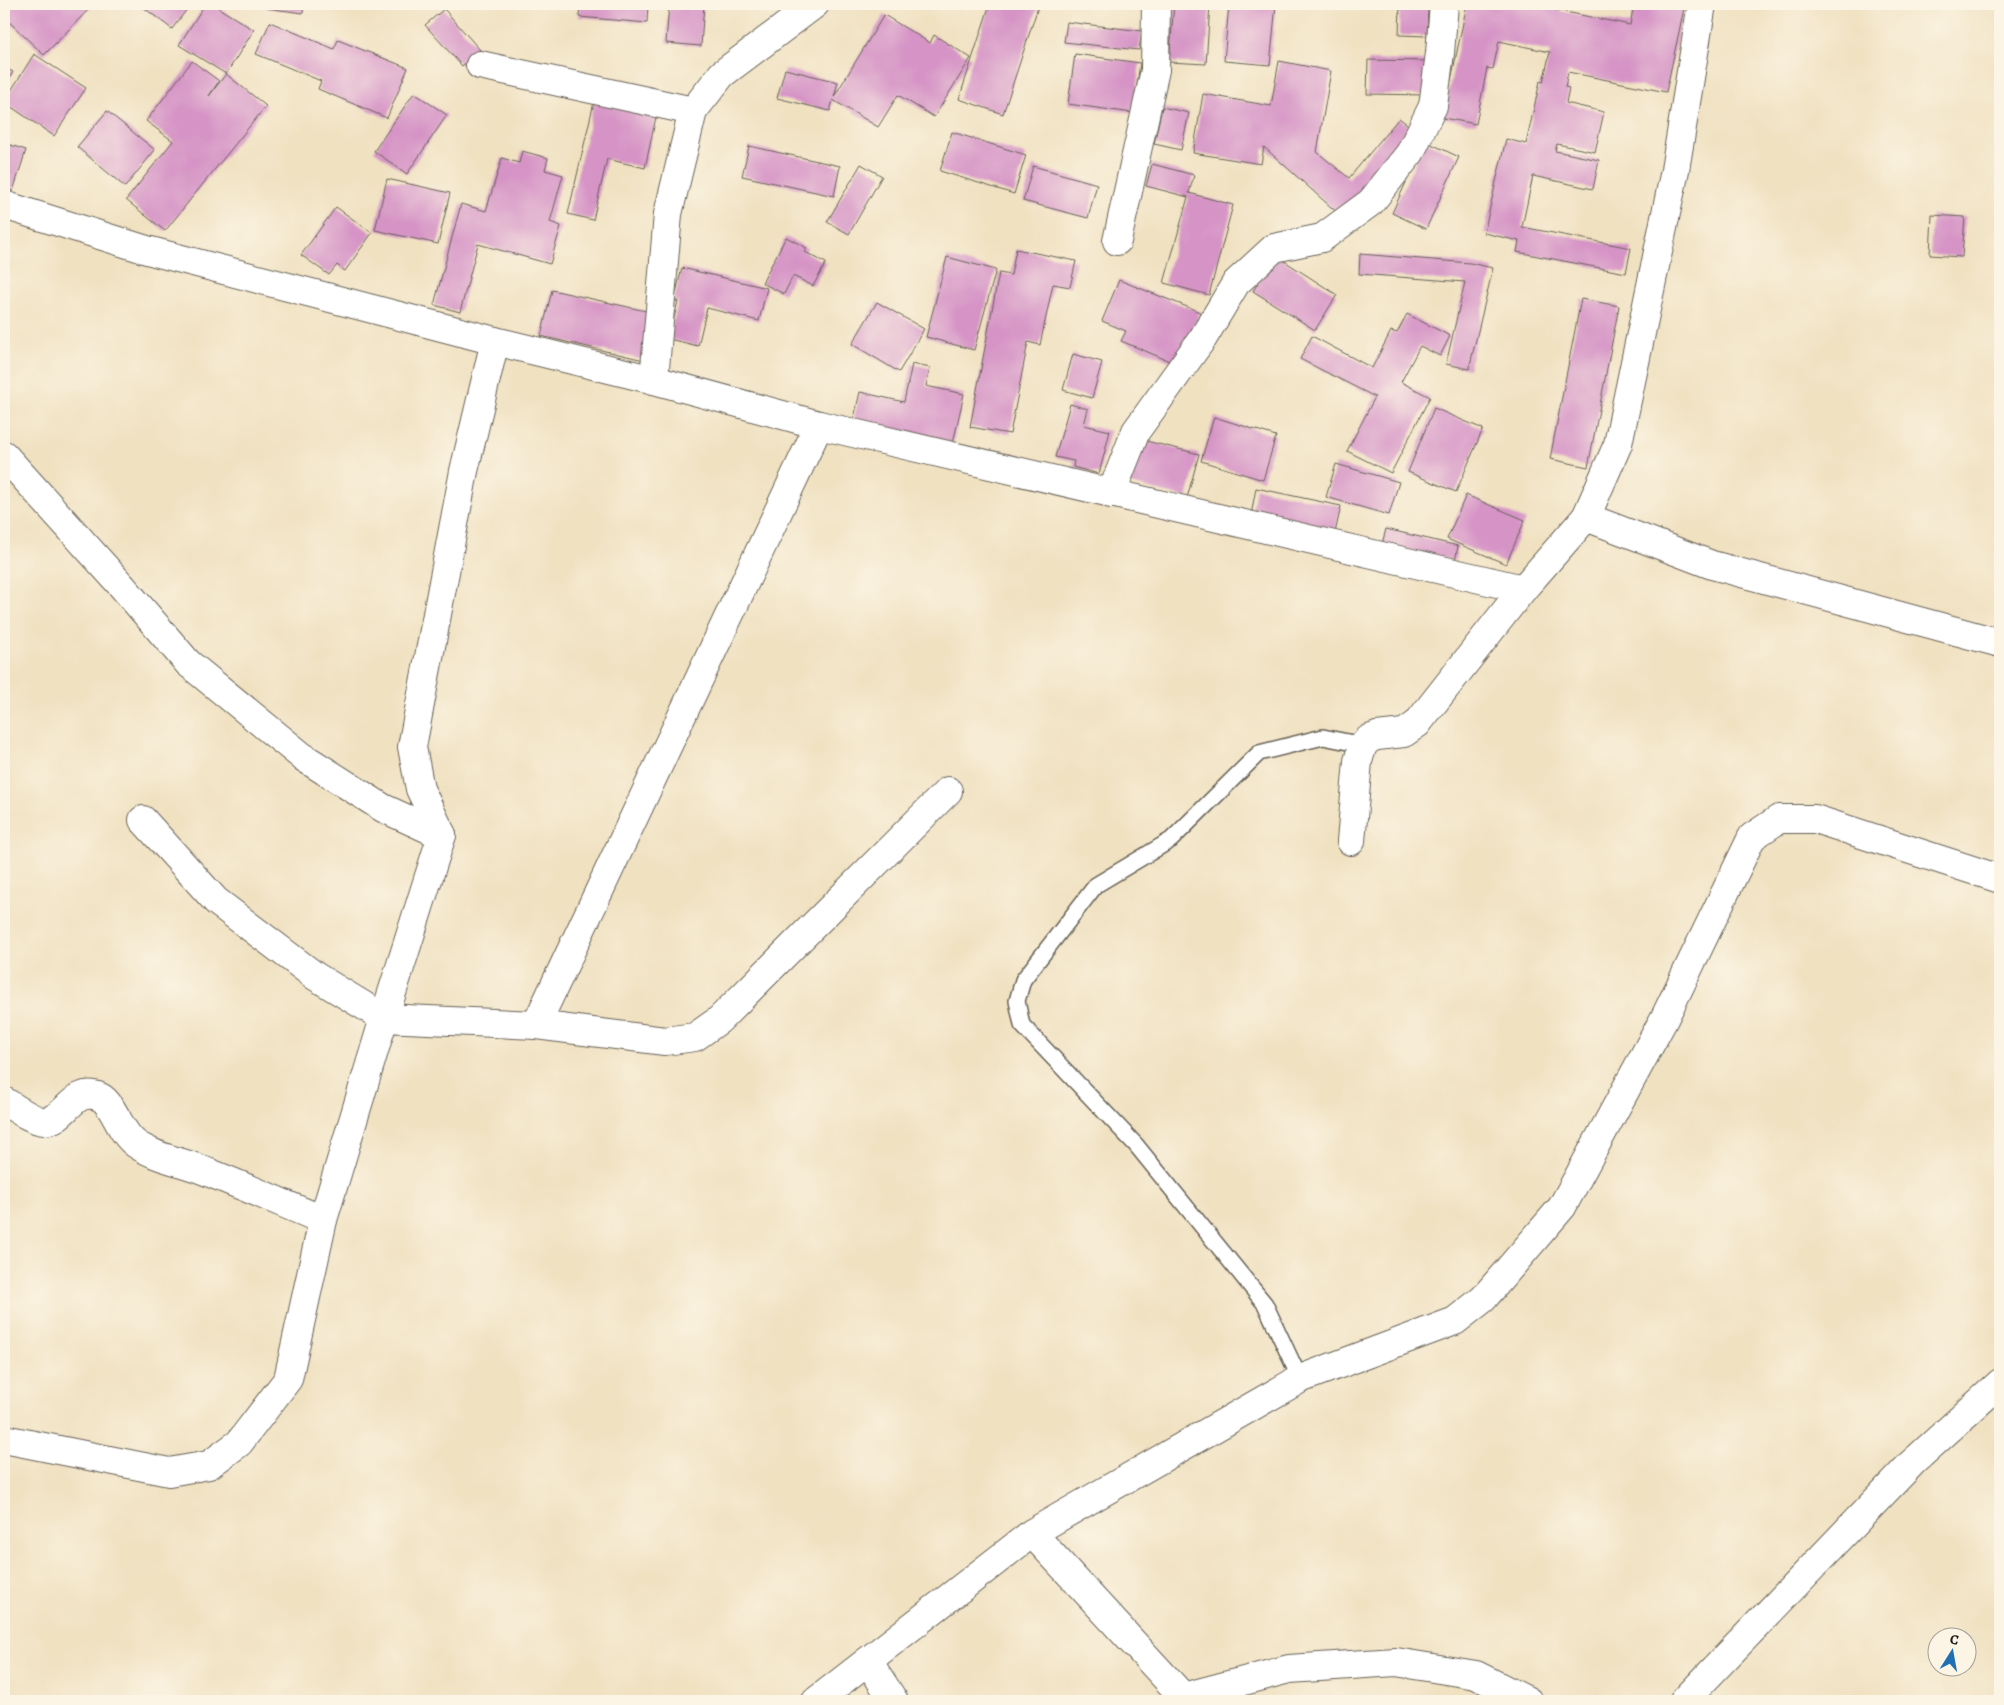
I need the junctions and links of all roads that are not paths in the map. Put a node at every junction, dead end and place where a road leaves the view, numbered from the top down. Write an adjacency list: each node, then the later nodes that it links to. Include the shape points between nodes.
1 (815, 4): 6 (street, via 722,74)
2 (1156, 4): 8 (street, via 1155,70)
3 (1444, 4): 13 (street, via 1433,106 1410,153 1371,202 1322,238 1274,248 1236,284 1203,338 1136,431)
4 (1702, 4): 14 (street, via 1675,170 1618,444)
5 (480, 65): 6 (street)
6 (693, 111): 10 (street, via 668,214)
7 (4, 205): 9 (street, via 147,250)
8 (1116, 241)
9 (495, 341): 10 (street); 20 (street, via 464,471 412,748 420,789)
10 (654, 380): 11 (street)
11 (819, 425): 13 (street); 24 (street)
12 (4, 455): 20 (street, via 188,663 302,757 383,808)
13 (1111, 494): 15 (street)
14 (1586, 517): 15 (street); 16 (street, via 1712,566)
15 (1523, 589): 17 (street, via 1417,724 1404,733 1377,736)
16 (2000, 643)
17 (1362, 745): 21 (street); 27 (lane, via 1322,737 1259,752 1171,840 1096,885 1023,980 1017,1000 1022,1025 1136,1145 1265,1304)
18 (948, 791): 24 (street, via 719,1020 694,1037 665,1041)
19 (143, 820): 23 (street, via 216,901 315,976)
20 (442, 835): 23 (street)
21 (1351, 841)
22 (2000, 879): 27 (street, via 1815,819 1779,819 1752,837 1664,1019 1562,1207 1483,1299 1455,1321)
23 (384, 1018): 24 (street); 26 (street)
24 (536, 1025)
25 (4, 1101): 26 (street, via 37,1120 46,1121 78,1097 87,1094 102,1098 124,1133 143,1148)
26 (323, 1220): 29 (street, via 288,1378 239,1442 209,1465 169,1472)
27 (1300, 1379): 30 (street)
28 (2000, 1383): 36 (street, via 1912,1464)
29 (4, 1439)
30 (1032, 1533): 31 (street); 32 (street)
31 (868, 1661): 33 (street); 34 (street)
32 (1185, 1699): 35 (street, via 1289,1669 1396,1662 1476,1675)
33 (816, 1701)
34 (894, 1701)
35 (1528, 1701)
36 (1684, 1701)

